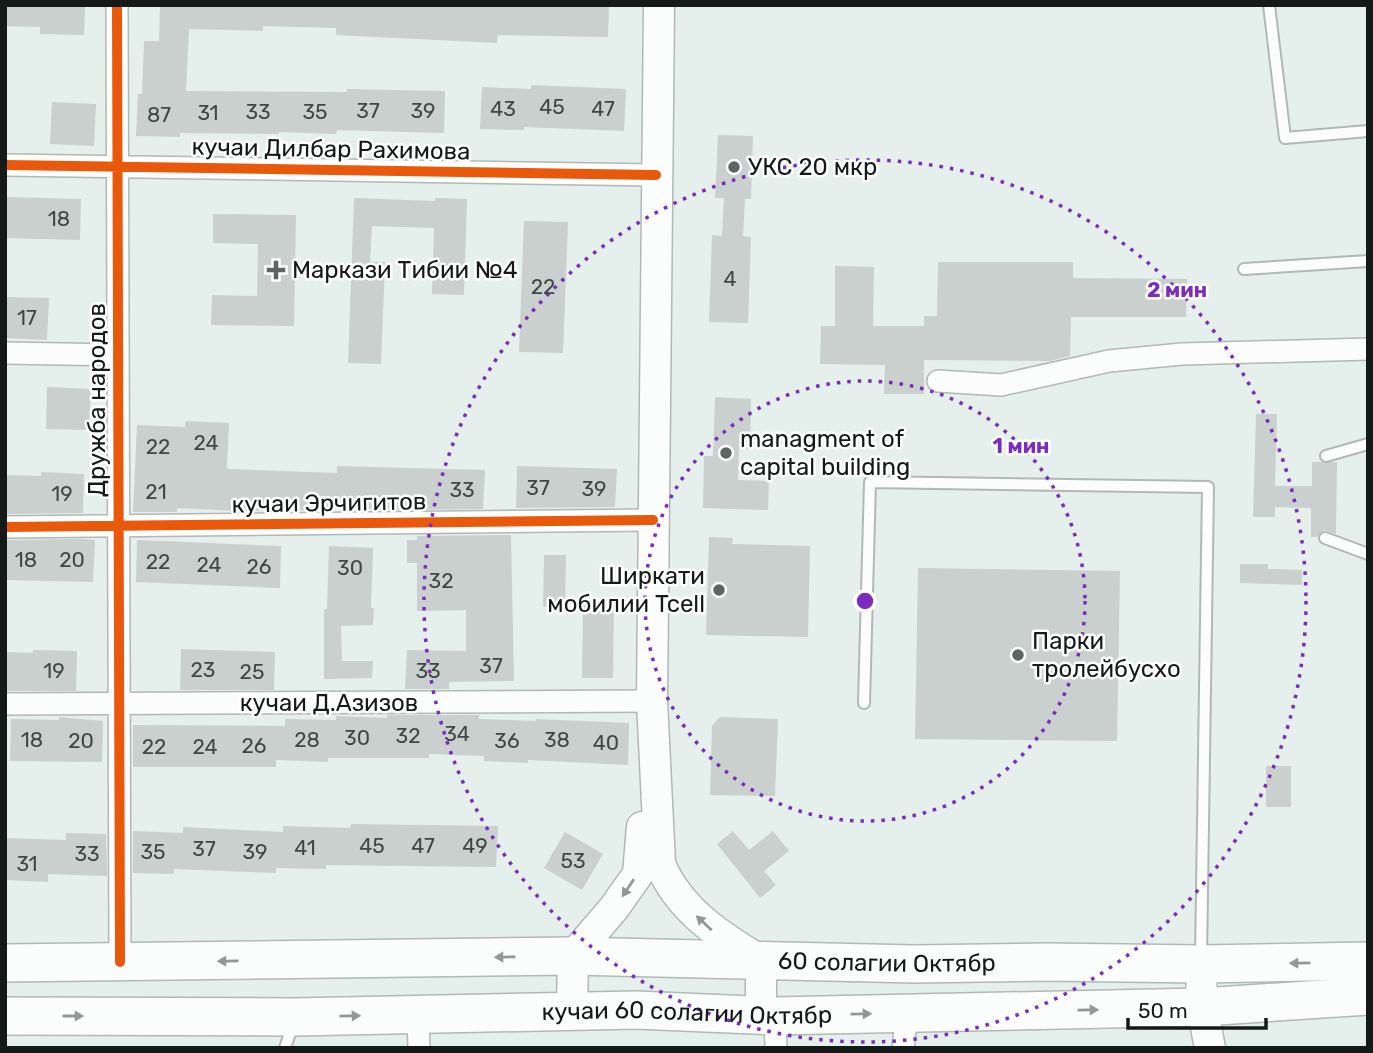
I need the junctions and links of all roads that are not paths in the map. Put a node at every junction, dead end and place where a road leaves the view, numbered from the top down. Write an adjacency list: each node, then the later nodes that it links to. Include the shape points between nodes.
1 (117, 5): 6 (street, Дружба народов)
2 (659, 5): 7 (main road)
3 (1269, 5): 4 (lane, via 1285,138)
4 (1368, 131)
5 (5, 165): 6 (street, кучаи Дилбар Рахимова)
6 (117, 167): 7 (street, кучаи Дилбар Рахимова); 12 (street, Дружба народов)
7 (656, 175): 16 (main road)
8 (1368, 261): 9 (lane)
9 (1244, 269)
10 (1368, 349): 13 (street, via 1182,354 1109,361 1001,385)
11 (5, 353): 12 (street)
12 (118, 355): 18 (street, Дружба народов)
13 (938, 381)
14 (1368, 444): 15 (lane)
15 (1326, 456)
16 (653, 520): 18 (street, кучаи Эрчигитов); 21 (main road)
17 (5, 527): 18 (street, кучаи Эрчигитов)
18 (118, 527): 24 (street, Дружба народов)
19 (1325, 538): 20 (lane)
20 (1368, 554)
21 (652, 701): 24 (street, кучаи Д.Азизов); 25 (main road, one-way to 25, via 638,874); 27 (main road, one-way to 21, via 716,933 667,881 660,864)
22 (864, 703): 31 (lane, via 870,482 1208,487)
23 (5, 704): 24 (street, кучаи Д.Азизов)
24 (119, 704): 29 (street, Дружба народов)
25 (573, 956): 26 (highway, one-way to 26); 27 (highway, 60 солагии Октябр); 34 (main road)
26 (265, 960): 29 (highway, one-way to 29); 37 (highway, via 277,972 282,989 277,1005)
27 (761, 961): 31 (highway, 60 солагии Октябр); 40 (main road)
28 (1368, 961): 31 (highway, 60 солагии Октябр, one-way to 31)
29 (130, 962): 30 (highway); 36 (highway, via 127,990 135,1007)
30 (5, 963)
31 (1201, 964): 33 (main road)
32 (1368, 996): 33 (highway, кучаи 60 солагии Октябр)
33 (1202, 1007): 38 (highway, кучаи 60 солагии Октябр, one-way to 33); 41 (main road)
34 (572, 1010): 39 (highway, кучаи 60 солагии Октябр); 40 (highway, кучаи 60 солагии Октябр, via 636,1010)
35 (5, 1016): 36 (highway, кучаи 60 солагии Октябр, one-way to 36)
36 (146, 1016): 37 (highway, кучаи 60 солагии Октябр)
37 (282, 1027): 39 (highway, кучаи 60 солагии Октябр, one-way to 39)
38 (905, 1030): 40 (highway, кучаи 60 солагии Октябр, one-way to 38)
39 (419, 1031)
40 (772, 1031)
41 (1210, 1048)

